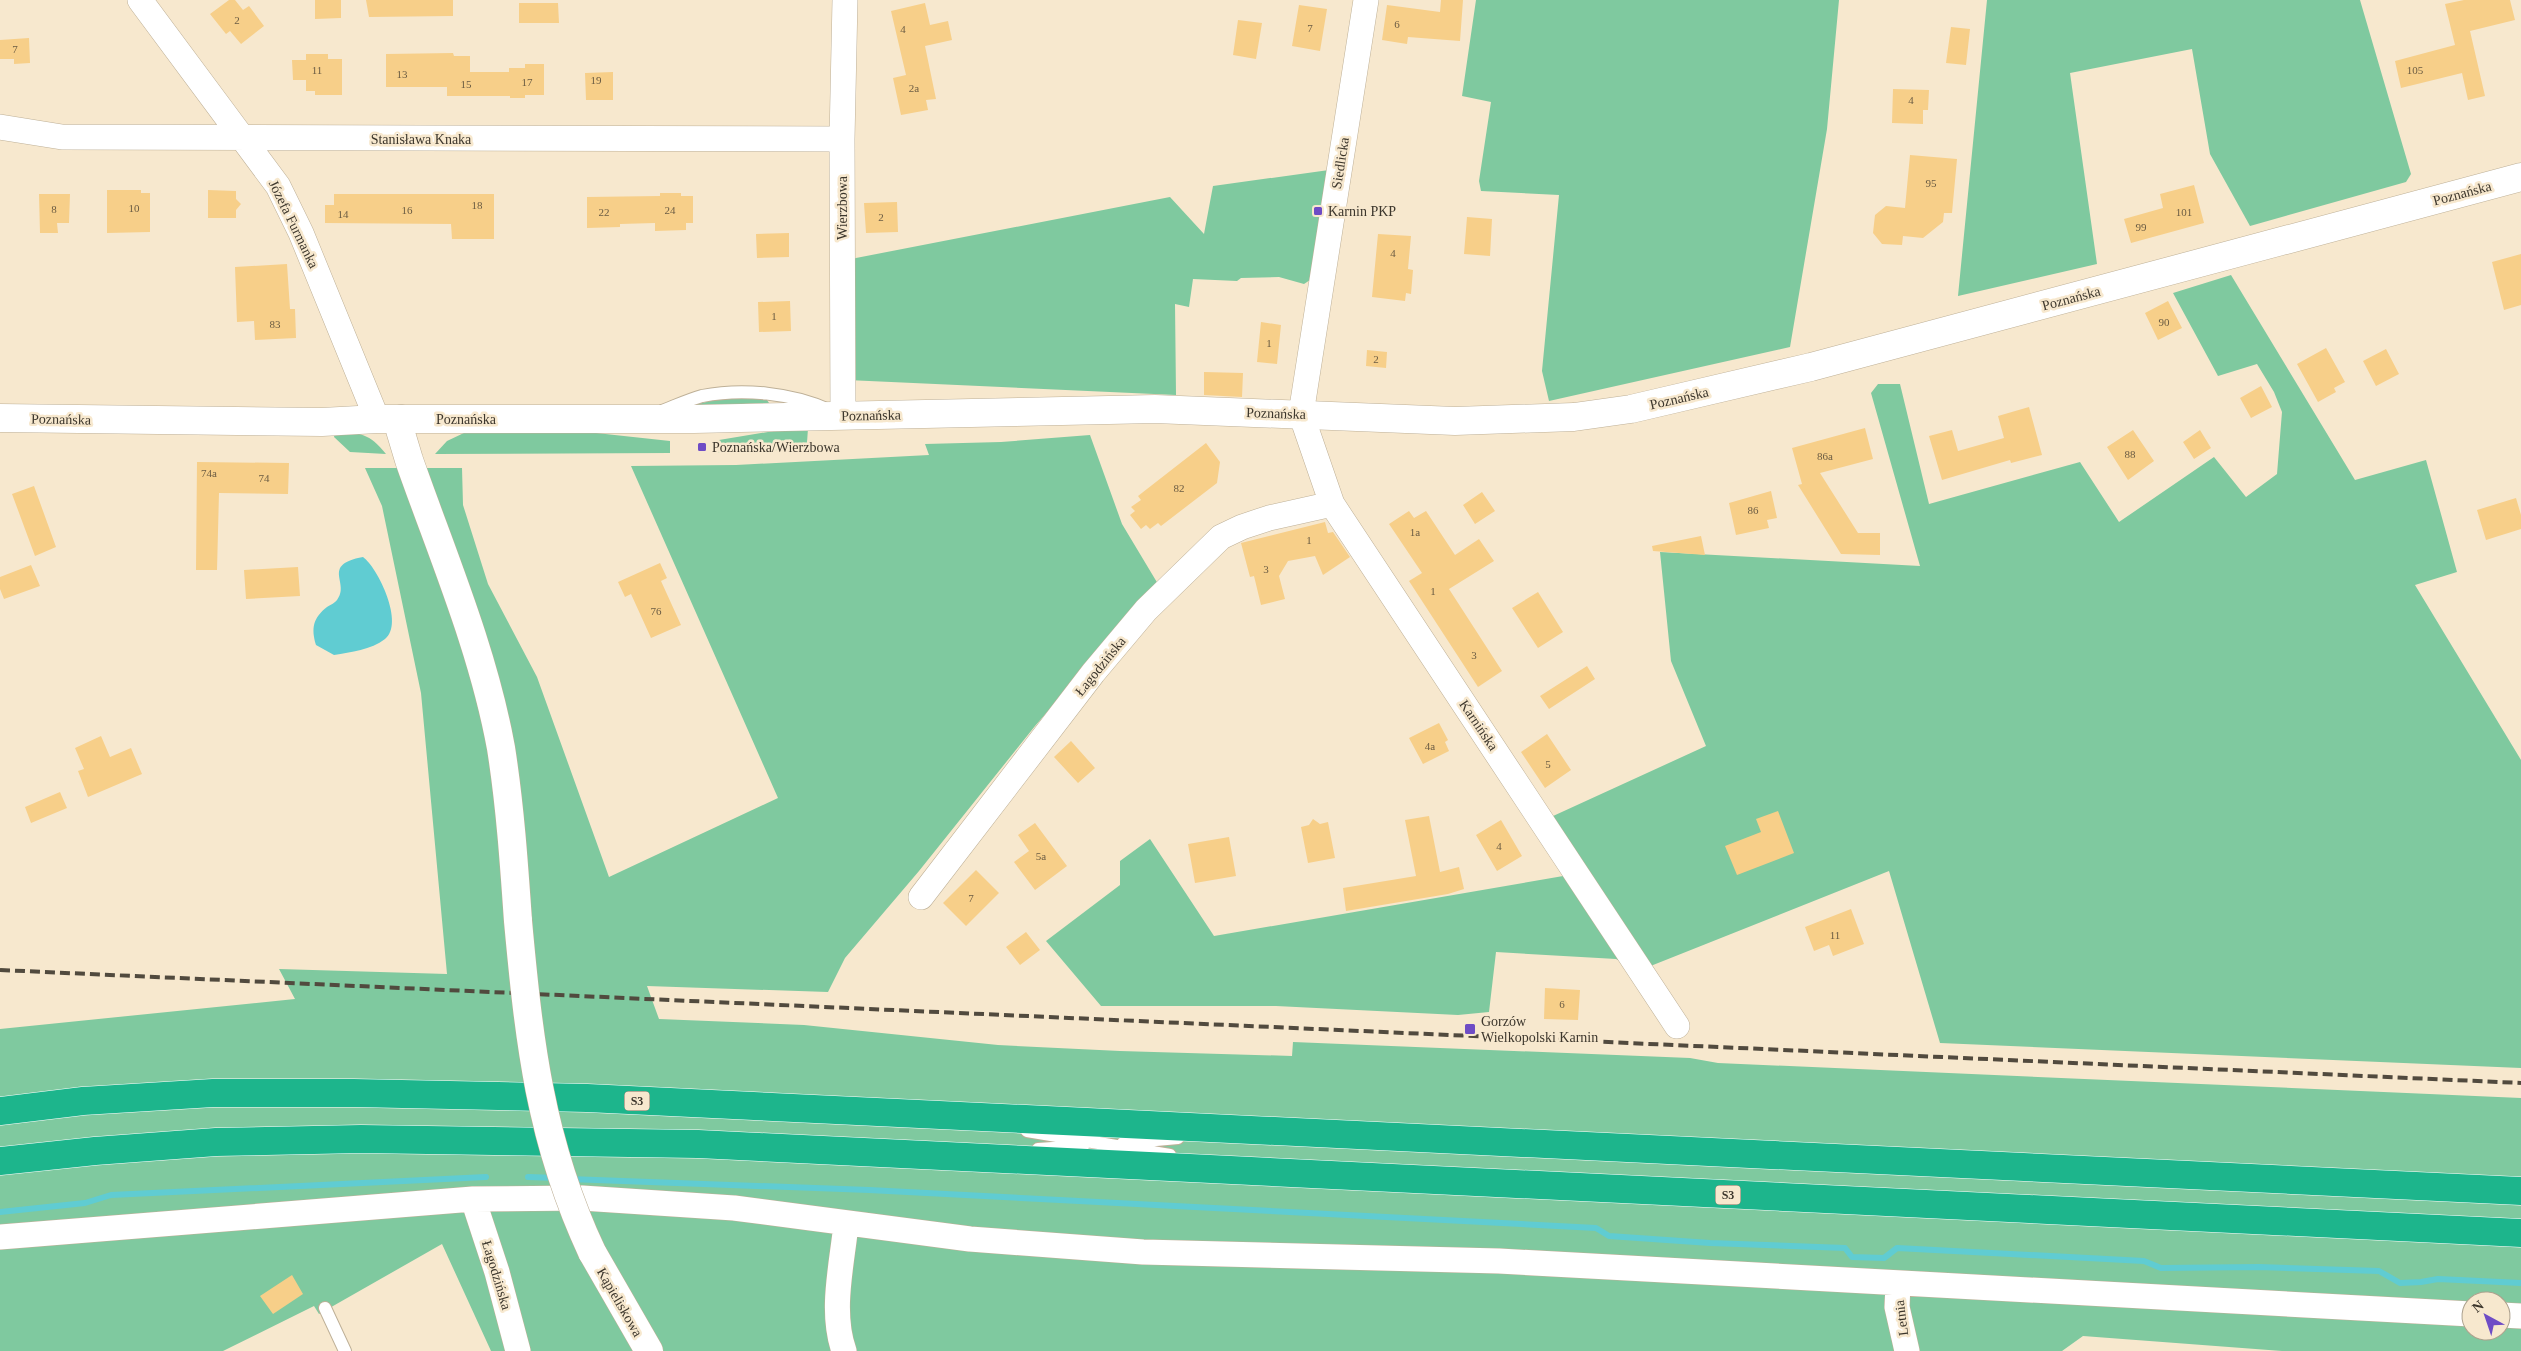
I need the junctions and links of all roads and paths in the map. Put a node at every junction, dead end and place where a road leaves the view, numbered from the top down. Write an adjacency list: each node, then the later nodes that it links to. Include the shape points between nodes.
1 (140, 0): 5 (street, Józefa Furmanka)
2 (845, 0): 6 (street, Wierzbowa)
3 (1366, 0): 8 (street, Siedlicka)
4 (0, 127): 5 (street, Stanisława Knaka, via 62,137)
5 (244, 138): 6 (street, Stanisława Knaka); 11 (street, Józefa Furmanka, via 278,186)
6 (842, 138): 9 (street, Wierzbowa)
7 (2521, 177): 8 (main road, Poznańska, via 1811,367 1631,409 1574,417 1455,421)
8 (1301, 414): 9 (main road, Poznańska, via 1155,409); 12 (street, Karnińska)
9 (842, 416): 11 (main road, Poznańska)
10 (0, 418): 11 (main road, Poznańska, via 322,422)
11 (389, 419): 32 (main road, Kąpieliskowa, bridge, via 400,430 484,678 500,747 532,1047 547,1130 559,1172 592,1252)
12 (1332, 504): 13 (street, Łagodzińska, via 1269,518 1221,537 1146,610 1093,673); 14 (street, Karnińska)
13 (921, 897)
14 (1677, 1026)
15 (0, 1111): 16 (highway, S3, via 83,1101 213,1093 335,1093 587,1098)
16 (935, 1115): 17 (highway, S3); 18 (lane)
17 (1275, 1130): 18 (lane); 22 (highway, S3)
18 (1104, 1144): 19 (lane); 21 (lane)
19 (934, 1156): 20 (highway, S3, via 698,1144 361,1139 216,1142); 21 (highway, S3)
20 (0, 1161)
21 (1274, 1173): 25 (highway, S3)
22 (2521, 1191)
23 (473, 1199): 24 (street, via 582,1198 734,1208); 26 (street); 31 (street, Łagodzińska)
24 (846, 1224): 27 (street, via 970,1240 1143,1252 1499,1261); 33 (street, via 838,1302)
25 (2521, 1233)
26 (0, 1237)
27 (1898, 1284): 29 (street); 34 (street, Letnia, via 1897,1306)
28 (325, 1308): 30 (lane)
29 (2461, 1313)
30 (345, 1351)
31 (518, 1351)
32 (649, 1351)
33 (844, 1351)
34 (1907, 1351)

